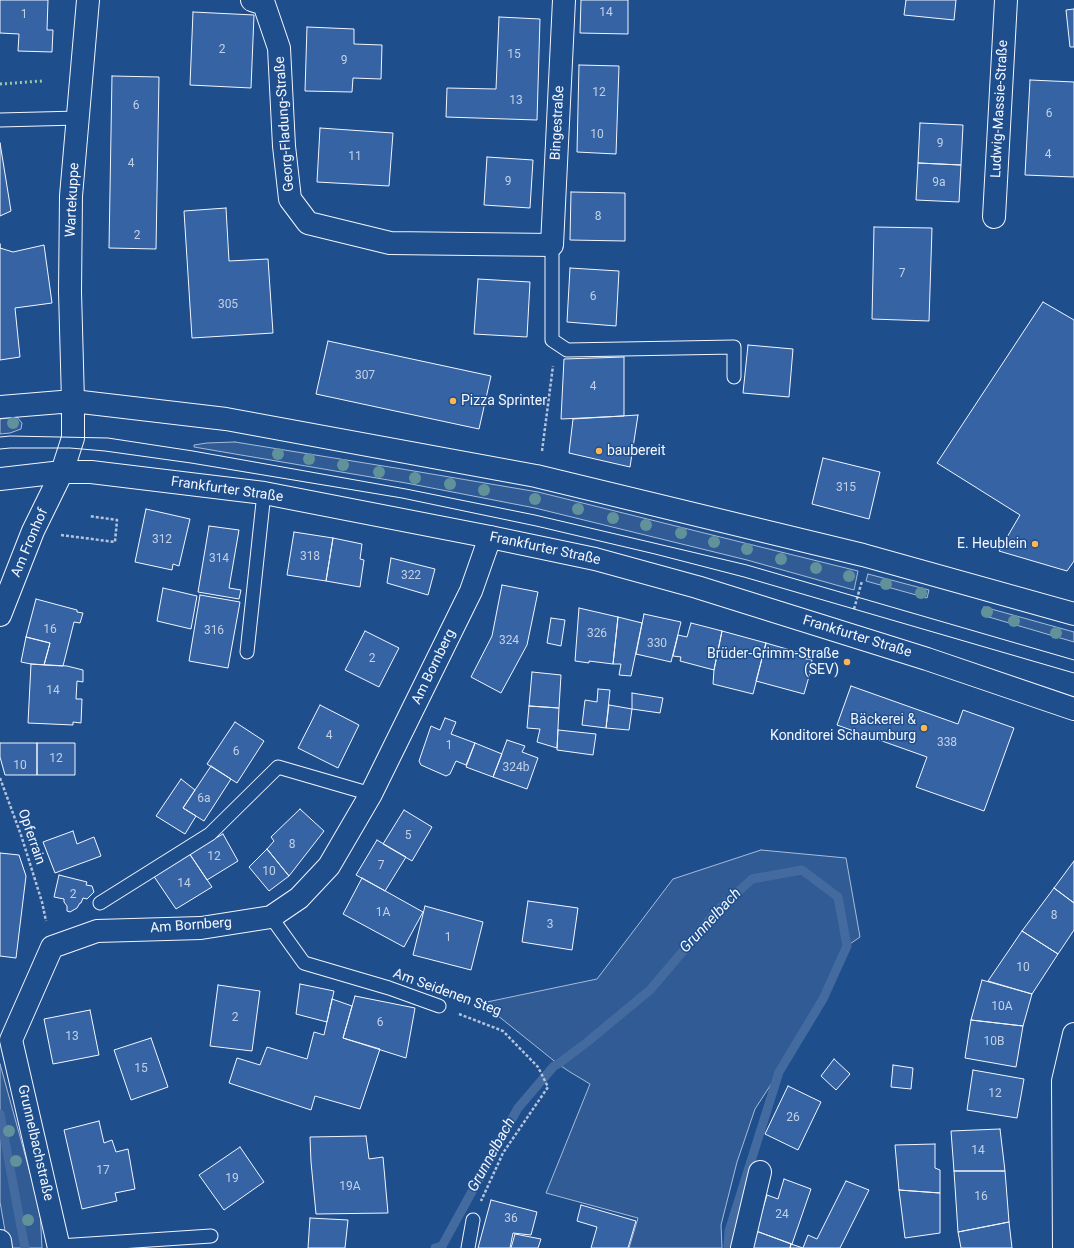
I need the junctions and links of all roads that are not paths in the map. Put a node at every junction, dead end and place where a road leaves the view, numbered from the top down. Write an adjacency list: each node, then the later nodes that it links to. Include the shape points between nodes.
1 (88, 0): 5 (street, Wartekuppe)
2 (252, 0): 8 (street, Georg-Fladung-Straße, via 264,4 279,48 284,146 290,199 308,223 390,243)
3 (564, 0): 8 (street, Bingestraße)
4 (1006, 0): 7 (street, Ludwig-Massie-Straße)
5 (78, 118): 6 (lane); 10 (street, Wartekuppe, via 71,196)
6 (0, 120)
7 (994, 217)
8 (552, 245): 9 (lane, via 552,340 567,350 734,347)
9 (734, 376)
10 (73, 401): 11 (street); 12 (street, Wartekuppe, via 73,438); 16 (street, via 226,419 536,476 869,557)
11 (0, 407)
12 (62, 472): 13 (street, Frankfurter Straße); 14 (street, Frankfurter Straße, via 91,472); 17 (street, Am Fronhof, via 33,531)
13 (0, 479)
14 (264, 494): 15 (street, Frankfurter Straße); 18 (lane)
15 (490, 537): 19 (street, Frankfurter Straße, via 595,559 696,587 927,659); 20 (street, Am Bornberg, via 471,591)
16 (1074, 614)
17 (0, 615)
18 (247, 652)
19 (1074, 709)
20 (371, 794): 21 (lane, via 278,767 210,834); 22 (street, Am Bornberg, via 330,866 299,898)
21 (100, 903)
22 (271, 917): 23 (lane, Am Seidenen Steg, via 304,963); 25 (street, Am Bornberg, via 201,928 97,931 52,947)
23 (439, 1006)
24 (1074, 1034): 34 (street, via 1063,1081)
25 (12, 1040): 30 (street, Grunnelbachstraße)
26 (760, 1172): 33 (street)
27 (473, 1220): 32 (lane)
28 (212, 1236): 30 (lane, Grunnelbachstraße)
29 (0, 1241): 31 (street)
30 (59, 1247)
31 (1, 1248)
32 (468, 1248)
33 (742, 1248)
34 (1064, 1248)

